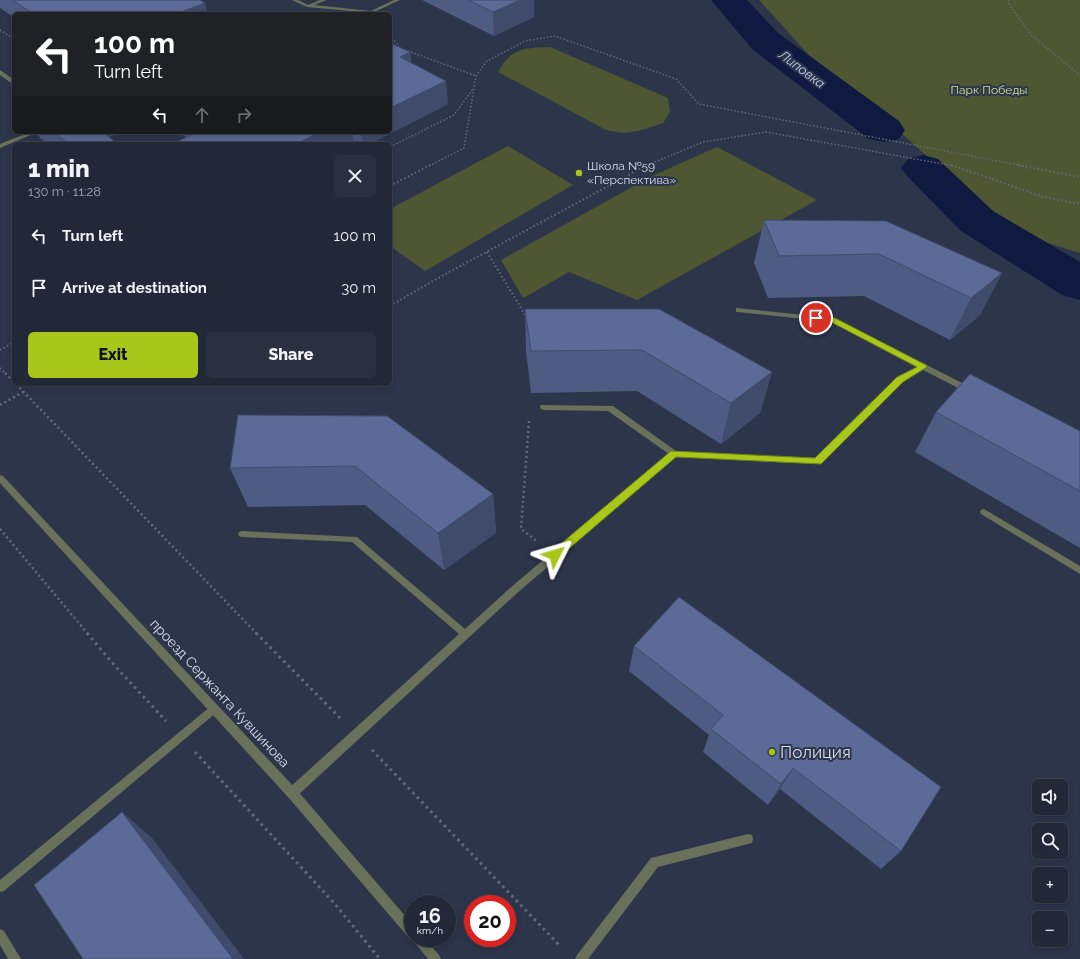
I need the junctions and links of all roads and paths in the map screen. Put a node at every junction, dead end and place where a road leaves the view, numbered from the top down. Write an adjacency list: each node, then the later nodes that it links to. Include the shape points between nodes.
1 (294, 0): 5 (street)
2 (325, 0): 5 (street)
3 (398, 0): 5 (street, via 372,12)
4 (1008, 0): 10 (path, via 1031,35)
5 (307, 6)
6 (0, 30): 7 (path)
7 (12, 38)
8 (392, 38): 11 (path, via 400,48)
9 (0, 72): 12 (street)
10 (1080, 75)
11 (476, 76): 13 (path); 17 (path, via 487,61 525,41 555,36 676,79 699,104)
12 (12, 81)
13 (474, 88): 16 (path, via 454,115); 18 (path, via 464,148)
14 (30, 134): 15 (street)
15 (0, 146)
16 (392, 146)
17 (1080, 176)
18 (392, 185)
19 (1080, 204): 20 (path, via 1044,196 950,165 766,132 703,142 655,161)
20 (487, 252): 21 (path); 23 (path)
21 (392, 305)
22 (738, 310): 26 (street, via 832,320)
23 (528, 320)
24 (12, 343): 25 (path)
25 (0, 350)
26 (923, 367): 31 (street); 35 (street, via 900,380 818,461)
27 (0, 368): 28 (path)
28 (12, 380)
29 (18, 386): 30 (path)
30 (23, 392): 32 (path); 43 (path)
31 (980, 396)
32 (0, 405)
33 (544, 407): 35 (street, via 610,408)
34 (529, 419): 39 (path, via 521,529)
35 (674, 454): 39 (street)
36 (0, 478): 42 (street, проезд Сержанта Кувшинова)
37 (984, 512): 40 (street)
38 (242, 534): 41 (street, via 354,540)
39 (555, 555): 41 (street)
40 (1080, 570)
41 (465, 634): 43 (street)
42 (214, 709): 44 (street, проезд Сержанта Кувшинова); 46 (street)
43 (356, 734): 44 (street); 50 (path)
44 (292, 793): 47 (street, проезд Сержанта Кувшинова)
45 (748, 839): 53 (street, via 655,862)
46 (0, 887)
47 (404, 924)
48 (0, 935): 51 (street)
49 (425, 947): 52 (street)
50 (562, 948)
51 (15, 959)
52 (435, 959)
53 (581, 959)

